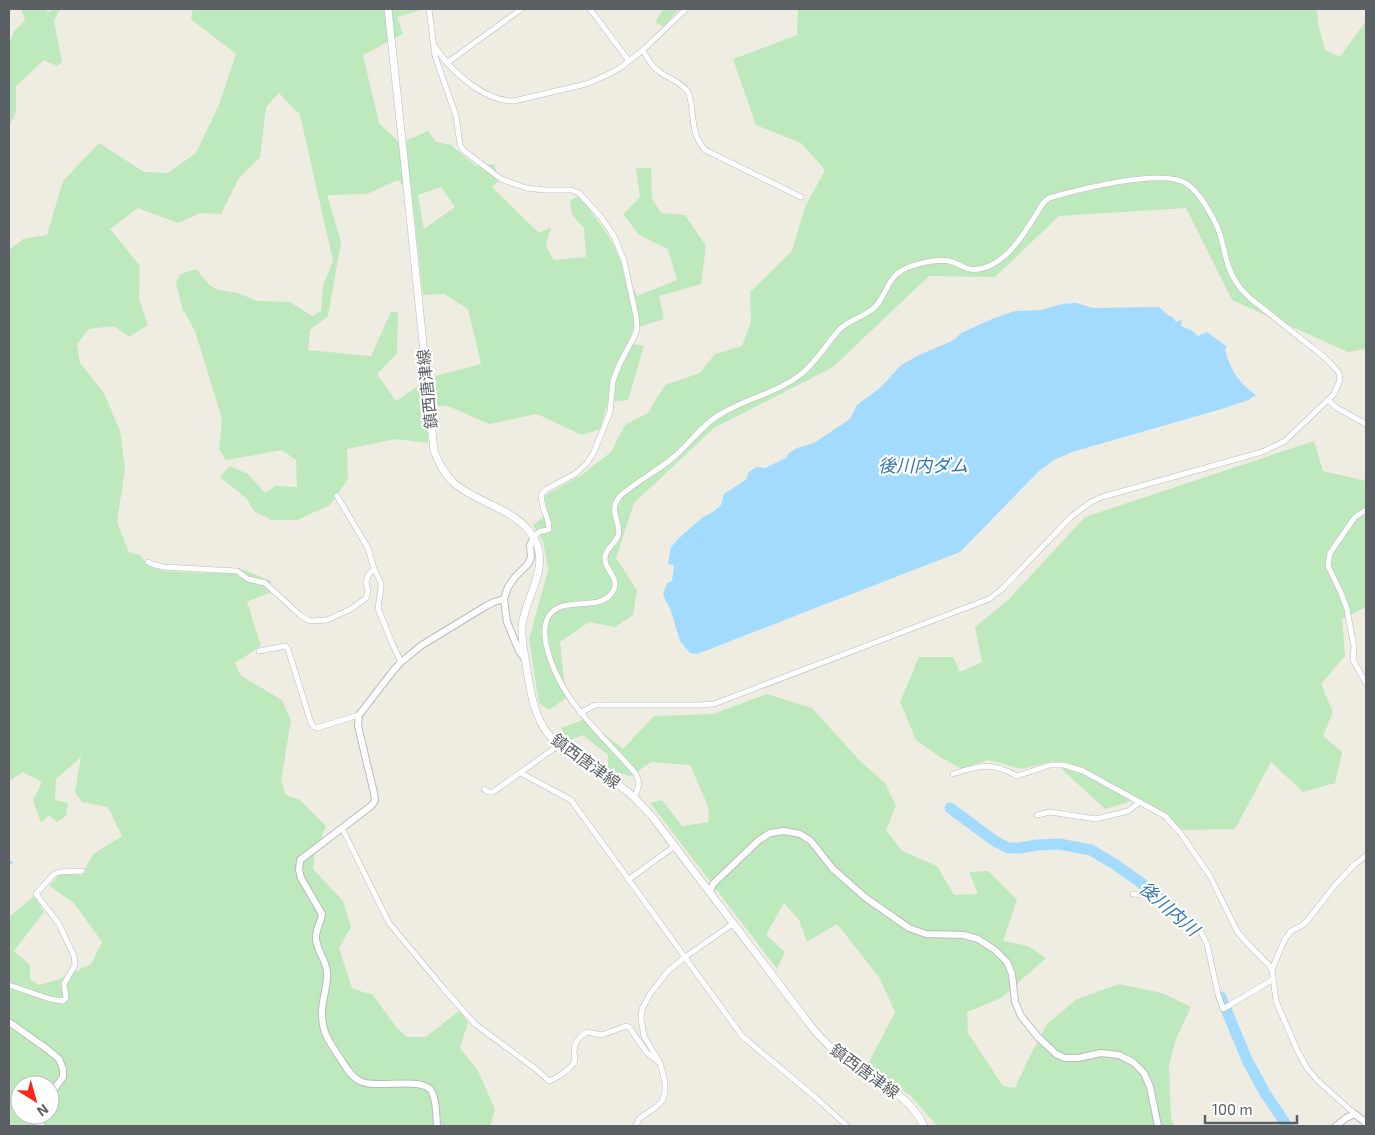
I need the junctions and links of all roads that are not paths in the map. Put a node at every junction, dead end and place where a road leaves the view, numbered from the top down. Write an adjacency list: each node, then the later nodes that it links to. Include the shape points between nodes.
1 (388, 9): 15 (main road, 鎮西唐津線, via 434,451 453,482 516,518)
2 (429, 9): 6 (street)
3 (521, 9): 9 (street)
4 (590, 9): 8 (street)
5 (686, 9): 7 (street)
6 (434, 46): 9 (street); 15 (street, via 463,150 501,180 526,188 571,190 584,197 614,236 624,261 636,316 637,329 613,381 610,412 594,452 575,474 542,493 549,530)
7 (643, 50): 8 (street); 10 (street, via 657,70 687,90 694,131 698,143 705,150)
8 (630, 61): 9 (street, via 586,84 514,102 493,98)
9 (447, 63)
10 (801, 197)
11 (1329, 401): 12 (street); 23 (street, via 1273,448 1091,502 1072,516 989,600 714,704 595,705); 23 (street, via 1340,380 1334,366 1248,296 1236,282 1217,227 1188,184 1170,178 1138,179 1088,187 1050,198 1011,250 998,262 982,269 968,269 936,260 904,269 891,280 875,307 839,330 815,362 800,375 717,416 676,456 620,496 614,513 618,535 604,560 614,577 612,593 597,602 557,608 551,612 544,627 550,661 559,682)
12 (1366, 424)
13 (337, 496): 17 (street, via 368,548)
14 (1366, 510): 22 (street, via 1355,517 1330,553 1328,566 1347,609 1354,647 1353,660)
15 (534, 536): 18 (street, via 528,564 508,587); 20 (main road, 鎮西唐津線, via 540,560 539,573 522,625)
16 (148, 562): 17 (street, via 163,567 237,571 248,579 265,583 310,621 327,620 366,598 366,582)
17 (374, 569): 21 (street, via 382,588 378,608)
18 (504, 599): 20 (street, via 507,622); 21 (street, via 486,606 422,645)
19 (259, 651): 24 (street, via 285,646 288,649 314,727)
20 (525, 659): 25 (main road, 鎮西唐津線, via 537,713 549,735)
21 (401, 662): 24 (street)
22 (1366, 683)
23 (580, 713): 29 (street, via 636,774 639,782)
24 (359, 715): 32 (street, via 358,726 374,801)
25 (559, 745): 26 (street); 29 (main road, 鎮西唐津線)
26 (520, 772): 28 (street, via 493,792); 36 (street, via 571,800)
27 (954, 774): 30 (street, via 989,766 1017,776 1050,764 1064,765 1083,771)
28 (484, 789)
29 (634, 797): 37 (main road, 鎮西唐津線)
30 (1140, 802): 31 (street, via 1128,811 1096,819 1050,812); 41 (street, via 1165,816 1181,834 1210,876 1237,931)
31 (1036, 815)
32 (342, 828): 45 (street, via 389,923 475,1024 547,1080 552,1080 574,1063 576,1042 582,1034 602,1035 626,1026 646,1053); 49 (street, via 300,860 299,870 322,914 315,938 327,968 322,1010 326,1038 358,1081 368,1085 424,1085 431,1090)
33 (672, 848): 36 (street)
34 (1366, 856): 41 (street, via 1336,884 1307,921 1291,931)
35 (82, 871): 43 (street, via 53,875 36,894 59,924 74,956 75,966 64,984 66,998 63,1001 50,1000)
36 (628, 880): 40 (street)
37 (710, 892): 39 (main road, 鎮西唐津線); 53 (street, via 713,884 759,840 770,833 800,834 866,898 909,928 926,934 964,935 995,950 1007,962 1012,974 1015,1002 1021,1016 1056,1054 1078,1058 1101,1053 1119,1055 1133,1062 1144,1073 1150,1087)
38 (1133, 894): 42 (street, via 1155,895 1166,900 1200,930 1207,944 1223,1009)
39 (734, 923): 40 (street); 52 (main road, 鎮西唐津線, via 829,1047 899,1096)
40 (685, 957): 45 (street, via 668,971 642,1008 644,1036); 51 (street, via 742,1036)
41 (1272, 969): 42 (street)
42 (1272, 980): 47 (street, via 1276,1001 1307,1068)
43 (9, 985)
44 (9, 1022): 46 (street, via 59,1059 63,1069)
45 (660, 1063): 50 (street, via 665,1082 662,1101 639,1119)
46 (60, 1081)
47 (1355, 1114): 48 (street); 54 (street)
48 (1366, 1123)
49 (437, 1126)
50 (636, 1126)
51 (847, 1126)
52 (924, 1126)
53 (1158, 1126)
54 (1336, 1126)

